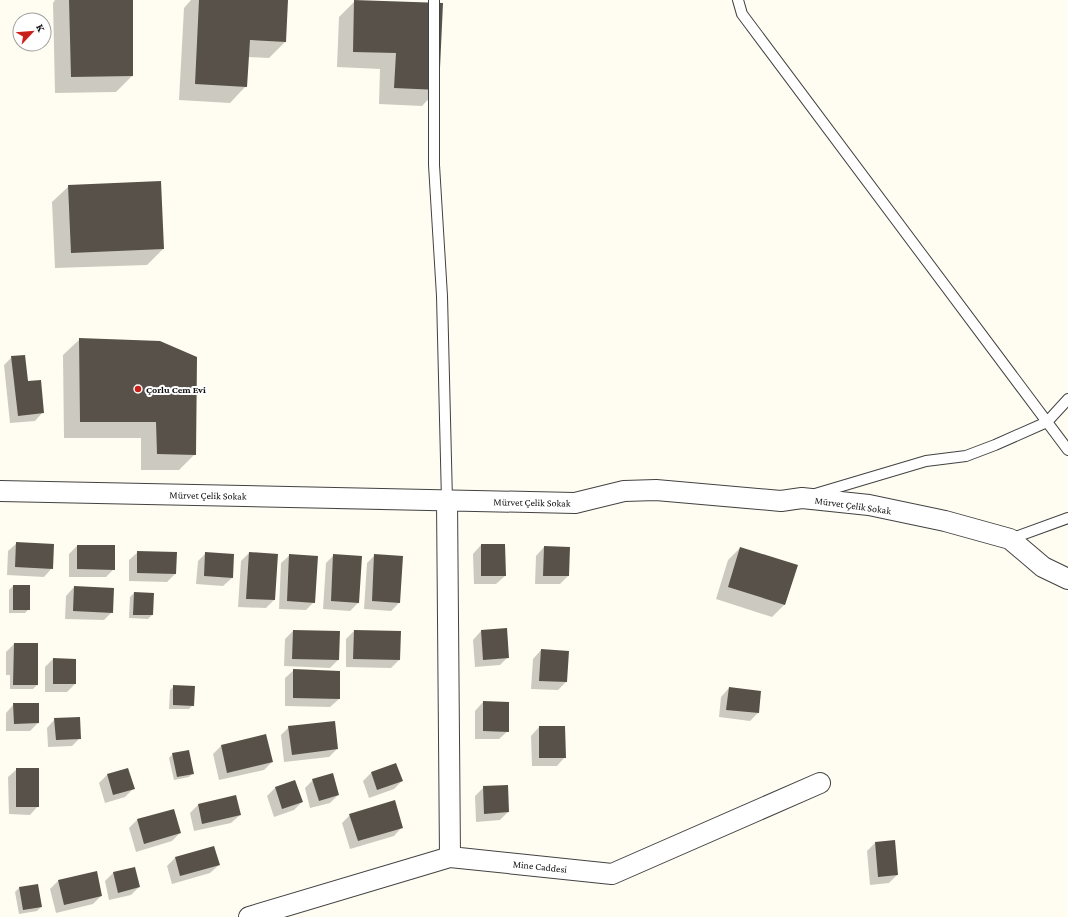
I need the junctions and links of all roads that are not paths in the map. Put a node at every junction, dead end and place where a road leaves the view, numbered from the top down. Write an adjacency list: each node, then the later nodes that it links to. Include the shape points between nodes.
1 (434, 0): 8 (lane, via 434,165 442,296)
2 (738, 0): 4 (lane, via 742,14)
3 (1068, 399): 4 (lane)
4 (1047, 422): 5 (lane); 7 (lane, via 966,456 926,461)
5 (1068, 450)
6 (0, 491): 8 (street, Mürvet Çelik Sokak)
7 (802, 498): 8 (street, Mürvet Çelik Sokak, via 781,501 656,490 624,491 575,503); 10 (street, Mürvet Çelik Sokak, via 870,505 945,521)
8 (447, 501): 13 (street)
9 (1068, 518): 10 (lane)
10 (1010, 539): 11 (street, Mürvet Çelik Sokak, via 1043,567)
11 (1068, 579)
12 (820, 783): 13 (street, Mine Caddesi, via 612,874)
13 (450, 857): 14 (street, Mine Caddesi)
14 (249, 917)

